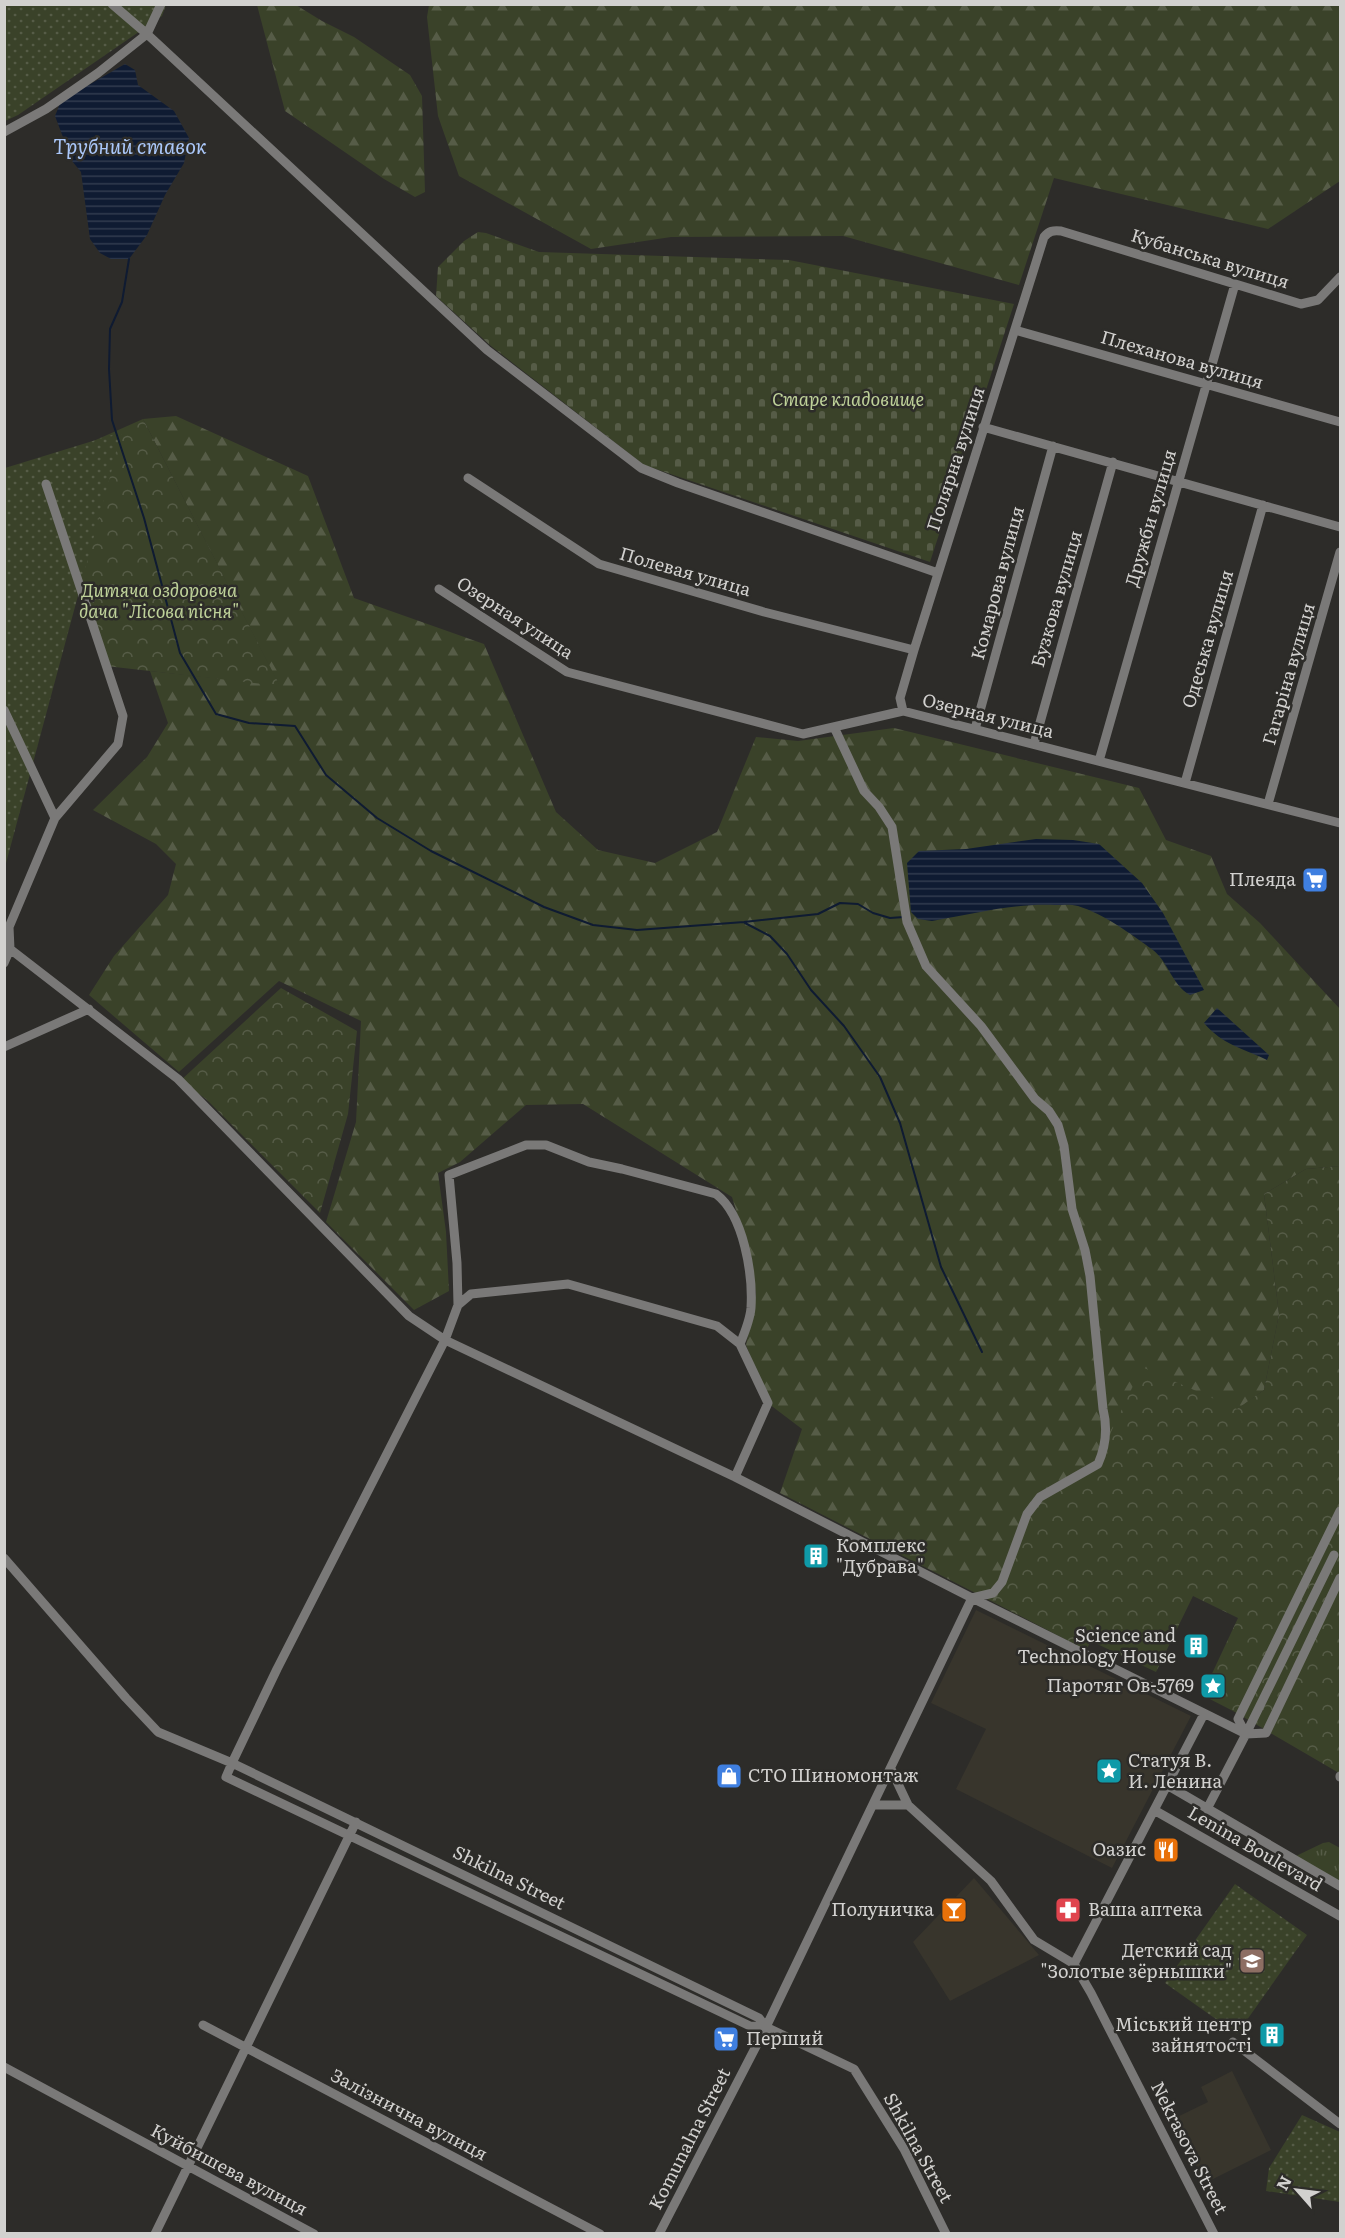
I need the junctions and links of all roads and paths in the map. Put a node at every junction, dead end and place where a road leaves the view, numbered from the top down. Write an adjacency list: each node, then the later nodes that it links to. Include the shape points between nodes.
1 (112, 4): 3 (street)
2 (161, 4): 3 (street)
3 (147, 34): 4 (street, via 46,109); 20 (street, via 487,350 641,468)
4 (4, 132)
5 (1061, 231): 7 (street, Кубанська вулиця); 8 (street, Полярна вулиця, via 1053,230 1044,237)
6 (1341, 277): 7 (street, Кубанська вулиця, via 1310,304)
7 (1235, 284): 9 (street, Дружби вулиця)
8 (1015, 330): 9 (street, Плеханова вулиця); 11 (street, Полярна вулиця)
9 (1207, 383): 10 (street, Плеханова вулиця); 15 (street, Дружби вулиця)
10 (1341, 422)
11 (983, 427): 12 (street); 20 (street, Полярна вулиця)
12 (1053, 446): 13 (street); 26 (street, Комарова вулиця)
13 (1113, 462): 15 (street); 27 (street, Бузкова вулиця)
14 (468, 478): 22 (street, Полевая улица, via 599,564)
15 (1179, 481): 17 (street); 28 (street, Дружби вулиця)
16 (46, 484): 31 (street, via 123,716 118,744)
17 (1263, 505): 18 (street); 29 (street, Одеська вулиця)
18 (1341, 527)
19 (1341, 552): 30 (street, Гагаріна вулиця)
20 (938, 573): 22 (street, Полярна вулиця)
21 (439, 589): 25 (street, Озерная улица, via 567,672 803,734)
22 (914, 650): 24 (street, Полярна вулиця, via 900,698)
23 (4, 710): 31 (street)
24 (903, 711): 25 (street, Озерная улица); 26 (street, Озерная улица)
25 (834, 727): 45 (street, via 864,790 892,827 908,922 926,966 981,1026 1058,1125 1071,1209 1090,1276 1107,1424 1101,1456 1098,1464 1040,1497 1027,1514 1002,1582 993,1593)
26 (975, 729): 27 (street, Озерная улица)
27 (1034, 744): 28 (street, Озерная улица)
28 (1099, 761): 29 (street, Озерная улица)
29 (1185, 783): 30 (street, Озерная улица)
30 (1268, 804): 32 (street, Озерная улица)
31 (56, 818): 33 (street, via 9,927)
32 (1341, 823)
33 (10, 949): 34 (street); 35 (street)
34 (4, 963)
35 (89, 1009): 36 (street); 38 (street, via 178,1079 409,1316)
36 (4, 1047)
37 (458, 1305): 38 (street); 39 (street, via 471,1294 568,1284 717,1326); 39 (street, via 449,1174 526,1145 546,1145 589,1162 716,1194 726,1202 740,1232 749,1271 751,1309)
38 (445, 1340): 40 (street); 48 (street)
39 (740, 1344): 40 (street, via 768,1403)
40 (735, 1477): 45 (street)
41 (1341, 1511): 47 (street, via 1238,1719)
42 (1334, 1555): 47 (street)
43 (4, 1558): 48 (street, Shkilna Street, via 159,1732)
44 (1341, 1578): 47 (street, via 1266,1733)
45 (972, 1598): 46 (street); 49 (street, Komunalna Street)
46 (1204, 1714): 47 (street); 50 (street)
47 (1246, 1734): 53 (street)
48 (232, 1763): 55 (street, Shkilna Street); 56 (street, Shkilna Street, via 226,1777)
49 (891, 1769): 51 (street, Komunalna Street); 52 (street)
50 (1167, 1785): 53 (street, Lenina Boulevard); 54 (street)
51 (874, 1805): 52 (street); 61 (street, Komunalna Street)
52 (908, 1805): 59 (street, Nekrasova Street, via 991,1881 1034,1940)
53 (1207, 1809): 57 (street, Lenina Boulevard)
54 (1154, 1810): 58 (street, Lenina Boulevard); 59 (street)
55 (356, 1822): 56 (street); 61 (street, Shkilna Street, via 759,2018)
56 (350, 1836): 61 (street, Shkilna Street, via 750,2026); 63 (street)
57 (1341, 1886)
58 (1341, 1917)
59 (1074, 1964): 72 (street, Nekrasova Street)
60 (203, 2025): 63 (street, Залізнична вулиця)
61 (766, 2028): 70 (street, Komunalna Street); 71 (street, Shkilna Street, via 854,2069 904,2149)
62 (1233, 2042): 65 (street)
63 (246, 2048): 66 (street); 69 (street, Залізнична вулиця)
64 (4, 2067): 66 (street, Куйбишева вулиця)
65 (1341, 2124)
66 (187, 2167): 67 (street); 68 (street, Куйбишева вулиця)
67 (155, 2234)
68 (314, 2234)
69 (600, 2234)
70 (659, 2234)
71 (946, 2234)
72 (1214, 2234)

